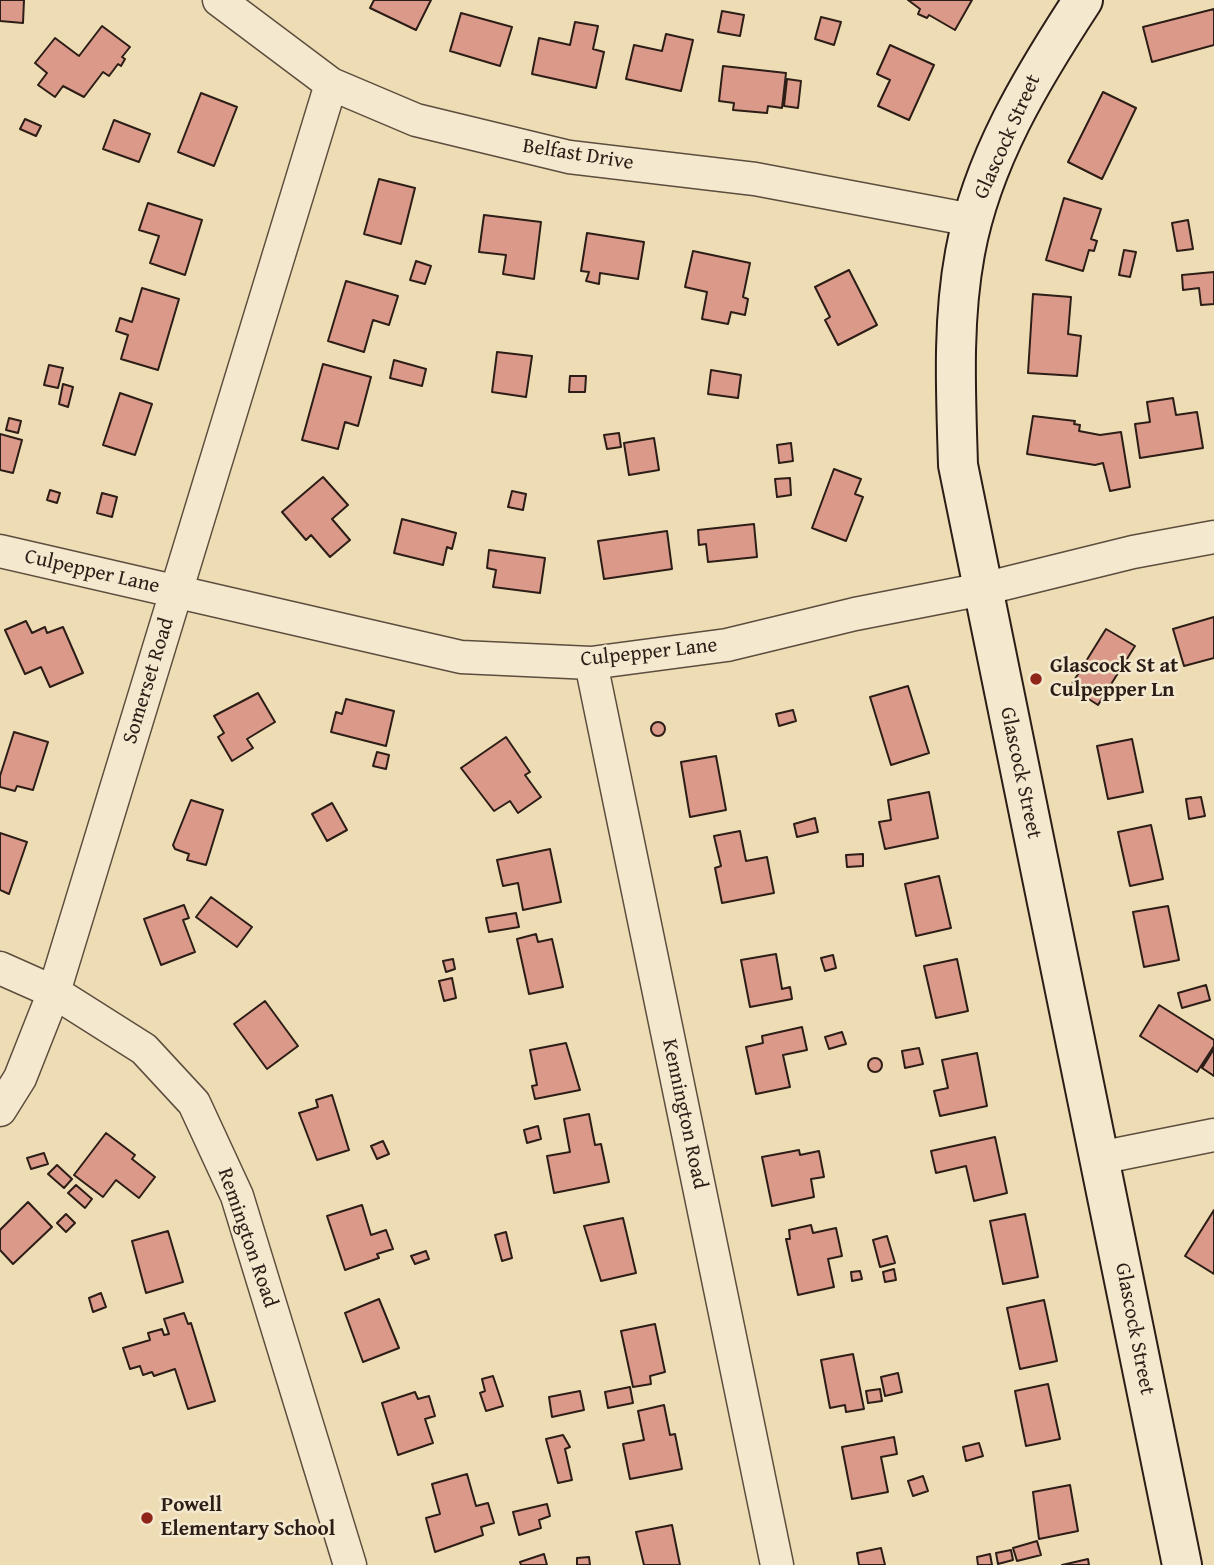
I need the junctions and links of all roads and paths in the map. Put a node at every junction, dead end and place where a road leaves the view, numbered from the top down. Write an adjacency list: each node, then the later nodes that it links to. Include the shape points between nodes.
1 (219, 0): 3 (street, Belfast Drive)
2 (1083, 0): 4 (street, Glascock Street, via 1032,78 995,155)
3 (331, 84): 4 (street, Belfast Drive, via 416,120 541,151 755,179); 8 (street, Somerset Road)
4 (972, 220): 7 (street, Glascock Street, via 964,256 956,360 958,465)
5 (1214, 537): 7 (street, Culpepper Lane)
6 (0, 551): 8 (street, Culpepper Lane)
7 (983, 589): 9 (street, Culpepper Lane, via 727,645); 14 (street, Glascock Street)
8 (176, 592): 9 (street, Culpepper Lane, via 461,657); 11 (street, Somerset Road)
9 (592, 663): 16 (street, Kennington Road)
10 (0, 968): 11 (street, Remington Road)
11 (54, 992): 12 (street, Somerset Road, via 20,1078); 15 (street, Remington Road, via 144,1049 194,1103 237,1196)
12 (0, 1110)
13 (1214, 1135): 14 (street)
14 (1099, 1158): 17 (street, Glascock Street)
15 (350, 1565)
16 (777, 1565)
17 (1182, 1565)

